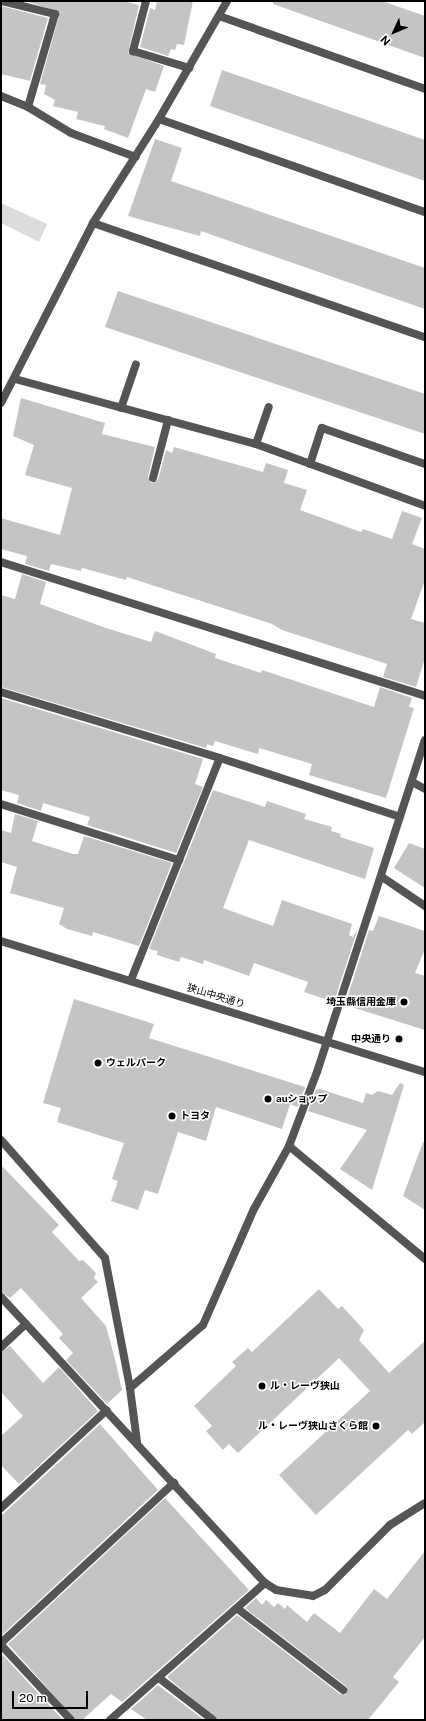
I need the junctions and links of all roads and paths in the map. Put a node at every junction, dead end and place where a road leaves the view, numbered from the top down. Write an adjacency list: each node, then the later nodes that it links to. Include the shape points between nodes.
1 (2, 1): 8 (street, via 55,14)
2 (146, 1): 5 (street, via 133,51)
3 (227, 1): 4 (street)
4 (219, 16): 5 (street); 6 (street)
5 (189, 68): 9 (street)
6 (425, 89)
7 (1, 96): 8 (street)
8 (28, 107): 10 (street, via 71,133)
9 (159, 119): 10 (street); 11 (street)
10 (136, 157): 12 (street)
11 (425, 212)
12 (93, 223): 13 (street); 15 (street)
13 (425, 337)
14 (136, 364): 18 (street)
15 (15, 379): 16 (street); 18 (street)
16 (1, 402)
17 (269, 407): 20 (street)
18 (121, 408): 19 (street)
19 (168, 420): 20 (street); 23 (street)
20 (256, 444): 21 (street)
21 (310, 464): 22 (street, via 322,428); 24 (street)
22 (425, 464)
23 (153, 478)
24 (425, 506)
25 (1, 562): 27 (street)
26 (1, 692): 29 (street)
27 (425, 696)
28 (425, 740): 30 (street)
29 (220, 758): 33 (street); 34 (street)
30 (412, 782): 31 (street); 33 (street)
31 (425, 789)
32 (1, 804): 34 (street)
33 (400, 817): 35 (street)
34 (179, 860): 38 (street)
35 (382, 877): 36 (street); 39 (street)
36 (425, 906)
37 (1, 941): 38 (street, 狭山中央通り)
38 (131, 980): 39 (street, 狭山中央通り)
39 (325, 1040): 40 (street, 狭山中央通り); 42 (street, via 317,1072)
40 (425, 1072)
41 (1, 1140): 47 (street, via 105,1258)
42 (289, 1146): 43 (street); 47 (street, via 254,1209 203,1325)
43 (425, 1259)
44 (1, 1297): 45 (street)
45 (26, 1324): 46 (street); 48 (street)
46 (1, 1347)
47 (130, 1388): 49 (street)
48 (107, 1410): 49 (street); 52 (street)
49 (137, 1442): 50 (street)
50 (174, 1483): 53 (street); 55 (street)
51 (425, 1503): 53 (street, via 390,1525 325,1590 313,1596 300,1596 276,1590)
52 (1, 1508)
53 (265, 1583): 54 (street)
54 (238, 1609): 56 (street); 57 (street)
55 (1, 1644): 58 (street)
56 (159, 1678): 59 (street); 60 (street)
57 (343, 1690)
58 (71, 1720)
59 (110, 1720)
60 (213, 1720)

